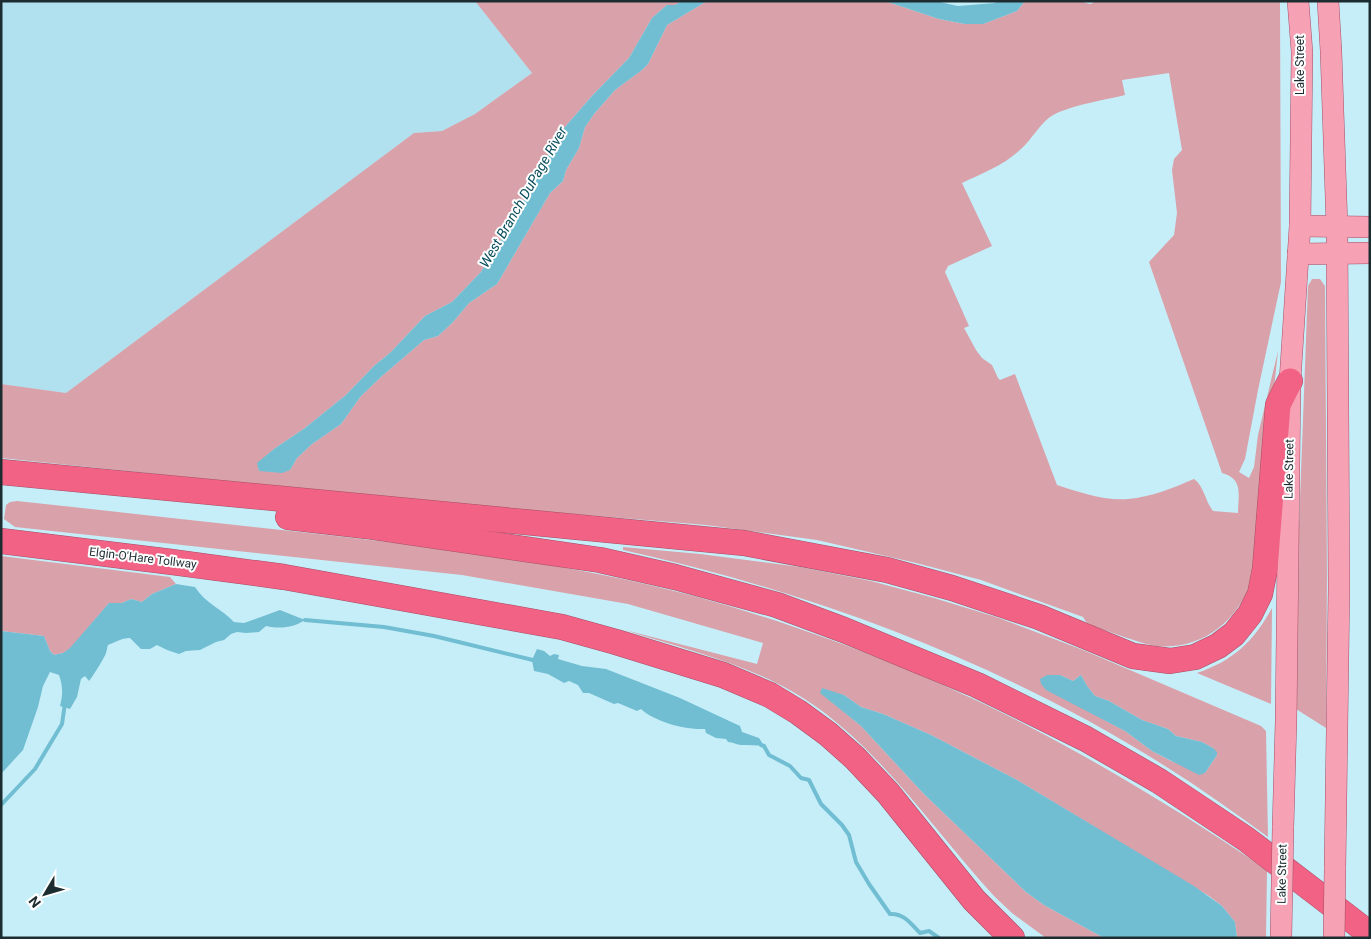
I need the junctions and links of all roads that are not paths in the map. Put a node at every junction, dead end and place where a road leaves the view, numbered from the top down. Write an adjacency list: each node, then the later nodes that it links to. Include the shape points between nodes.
1 (1298, 1): 3 (main road, Lake Street, via 1302,52)
2 (1328, 1): 5 (main road)
3 (1300, 226): 5 (main road); 8 (main road, Lake Street)
4 (1370, 227): 5 (main road)
5 (1336, 228): 7 (main road)
6 (1370, 252): 7 (main road)
7 (1336, 253): 8 (main road); 16 (main road, bridge, via 1339,588)
8 (1298, 254): 9 (main road, Lake Street)
9 (1290, 381): 10 (highway, via 1278,405 1265,569 1260,594 1240,627 1218,646 1195,657 1170,660 1133,656 1039,617 896,572 744,543); 15 (main road, Lake Street, bridge)
10 (1, 472)
11 (1, 486): 13 (highway, via 366,526 600,560 777,606 977,685 1086,739 1159,781 1246,839)
12 (1, 541): 14 (highway, Elgin-O'Hare Tollway, via 284,577 562,627 723,675 770,695 798,712 855,758 888,793 974,900)
13 (1370, 934)
14 (1012, 938)
15 (1281, 938)
16 (1334, 938)

